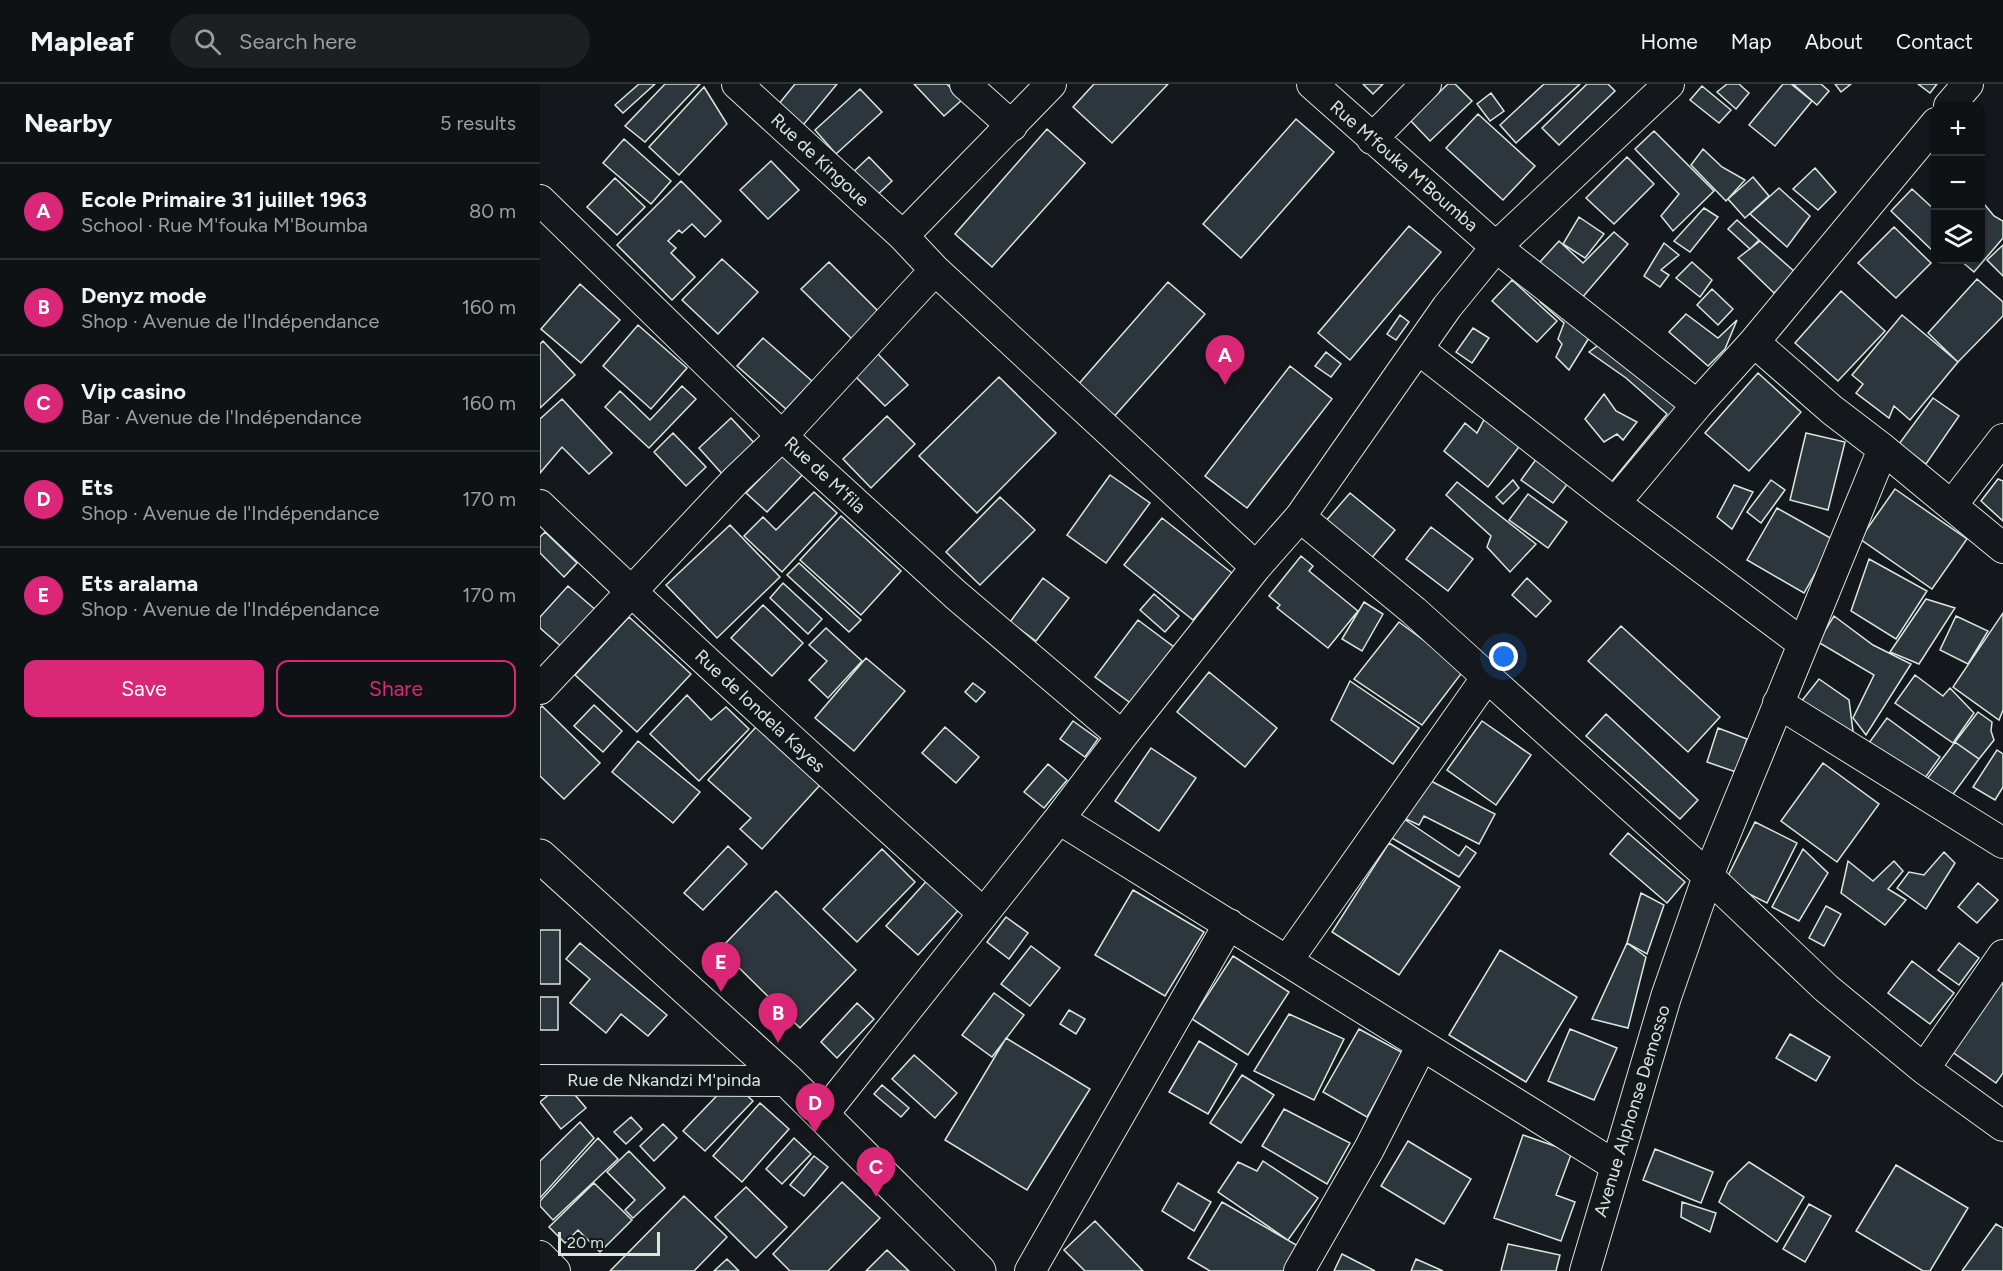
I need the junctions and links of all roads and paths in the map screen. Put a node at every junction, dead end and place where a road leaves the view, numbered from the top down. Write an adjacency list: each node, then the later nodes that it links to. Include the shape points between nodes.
1 (737, 84): 13 (street, Rue de Kingoue)
2 (965, 84): 9 (street)
3 (1051, 84): 9 (street)
4 (1312, 84): 11 (street, Rue M'fouka M'Boumba)
5 (1426, 84): 11 (street)
6 (1669, 84): 14 (street)
7 (1968, 84): 8 (street)
8 (1953, 102)
9 (1011, 126): 13 (street)
10 (1931, 128): 16 (street)
11 (1372, 139): 14 (street, Rue M'fouka M'Boumba)
12 (540, 200): 19 (street, Rue de M'fila)
13 (903, 236): 15 (street, Rue de Kingoue)
14 (1496, 247): 17 (street); 18 (street, Rue M'fouka M'Boumba)
15 (935, 270): 19 (street); 27 (street, Rue de Kingoue)
16 (1754, 342): 18 (street); 21 (street)
17 (1418, 349): 22 (street); 25 (street)
18 (1697, 405): 22 (street)
19 (782, 436): 28 (street); 33 (street, Rue de M'fila, via 956,595)
20 (2003, 439): 23 (street)
21 (1883, 449): 23 (street); 29 (street, Avenue Alphonse Demosso)
22 (1615, 503): 29 (street)
23 (1952, 505): 26 (street)
24 (540, 506): 28 (street, Rue de londela Kayes)
25 (1300, 517): 27 (street); 30 (street)
26 (2003, 548)
27 (1256, 567): 33 (street)
28 (631, 593): 31 (street); 38 (street, Rue de londela Kayes)
29 (1802, 643): 32 (street, Avenue Alphonse Demosso)
30 (1487, 677): 37 (street); 41 (street)
31 (540, 689)
32 (1778, 703): 35 (street); 37 (street, Avenue Alphonse Demosso)
33 (1122, 736): 34 (street)
34 (1059, 819): 38 (street); 39 (street)
35 (2003, 843)
36 (540, 856): 45 (street)
37 (1708, 876): 43 (street, via 1826,988); 48 (street, Avenue Alphonse Demosso, via 1681,951)
38 (983, 913): 46 (street)
39 (1229, 924): 41 (street); 52 (street)
40 (2003, 955): 43 (street)
41 (1287, 961): 42 (street)
42 (1422, 1045): 48 (street); 53 (street, via 1369,1149)
43 (1924, 1069): 47 (street)
44 (540, 1080): 45 (street, Rue de Nkandzi M'pinda)
45 (788, 1081): 46 (street)
46 (822, 1116): 51 (street)
47 (2003, 1126)
48 (1616, 1166): 54 (street, Avenue Alphonse Demosso)
49 (540, 1256): 50 (street)
50 (555, 1271)
51 (978, 1271)
52 (1030, 1271)
53 (1299, 1271)
54 (1585, 1271)

